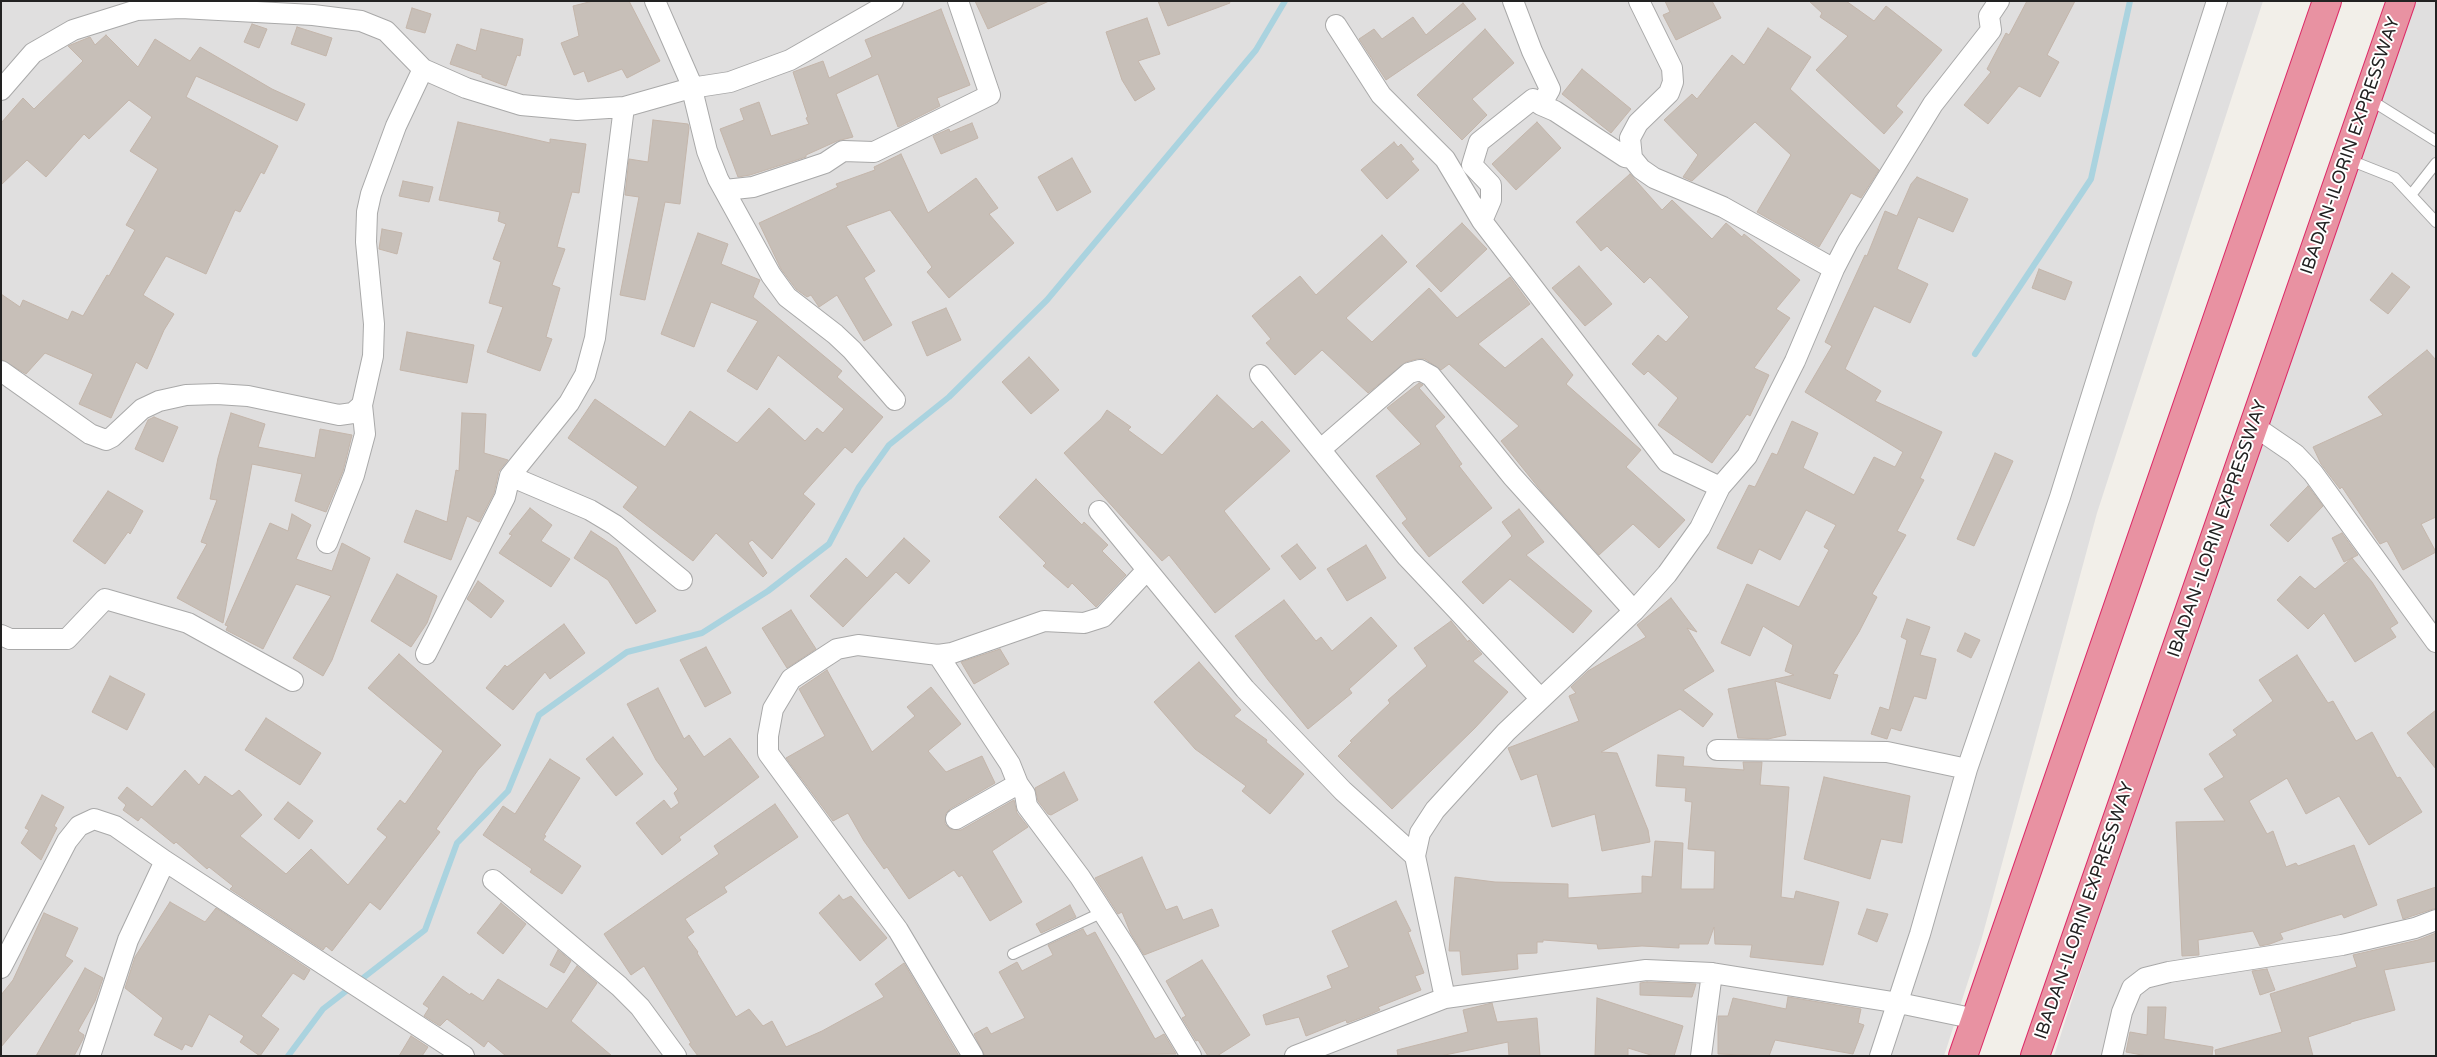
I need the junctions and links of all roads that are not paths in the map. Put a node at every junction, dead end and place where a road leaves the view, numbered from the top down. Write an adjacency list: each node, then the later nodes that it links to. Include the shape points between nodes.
1 (655, 1): 14 (street)
2 (894, 1): 14 (street, via 790,60 730,82)
3 (958, 1): 23 (street, via 990,95 874,152 843,151 825,163 783,177 752,187)
4 (1513, 1): 17 (street, via 1550,89)
5 (1638, 1): 20 (street, via 1672,68 1673,82 1669,94 1638,123 1630,138)
6 (1999, 1): 27 (street, via 1989,16 1991,30 1932,104)
7 (2217, 1): 48 (street, via 2060,497)
8 (2327, 1): 61 (highway)
9 (2401, 1): 16 (highway, IBADAN-ILORIN EXPRESSWAY)
10 (136, 5): 11 (street); 15 (street, via 73,30 33,53)
11 (312, 8): 13 (street, via 386,31)
12 (1336, 25): 25 (street, via 1381,95 1445,159)
13 (423, 69): 18 (street, via 466,88 521,106 576,110); 31 (street, via 396,126 367,212 373,356)
14 (691, 88): 18 (street); 23 (street, via 707,151)
15 (1, 90)
16 (2368, 98): 19 (lane); 21 (highway, IBADAN-ILORIN EXPRESSWAY)
17 (1541, 104): 20 (street); 25 (street, via 1532,99 1478,142 1472,165 1491,185 1491,200)
18 (624, 107): 34 (street, via 596,338 585,375 569,403)
19 (2436, 140)
20 (1632, 158): 27 (street, via 1654,178 1723,207)
21 (2347, 159): 24 (lane, via 2396,178); 32 (highway, IBADAN-ILORIN EXPRESSWAY)
22 (2436, 163): 24 (lane)
23 (724, 190): 30 (street, via 787,297 846,344)
24 (2411, 195): 26 (lane)
25 (1482, 221): 35 (street, via 1667,462)
26 (2436, 222)
27 (1834, 269): 35 (street, via 1795,361 1747,456)
28 (1260, 374): 33 (street)
29 (4, 379): 31 (street, via 90,434 106,440 142,409 186,395 248,396 339,415 353,413)
30 (895, 400)
31 (362, 406): 37 (street, via 365,434 354,475)
32 (2254, 426): 42 (street, via 2295,454 2312,473); 71 (highway, IBADAN-ILORIN EXPRESSWAY)
33 (1321, 449): 40 (street, via 1409,373 1420,370 1431,376 1512,476); 46 (street, via 1407,557)
34 (510, 476): 39 (street, via 607,520); 43 (street, via 505,497)
35 (1720, 487): 40 (street, via 1700,528 1667,574)
36 (1099, 511): 38 (street)
37 (327, 542)
38 (1146, 571): 44 (street, via 1102,617 1084,623 1044,621 952,654); 51 (street, via 1244,689 1343,791)
39 (682, 580)
40 (1634, 611): 46 (street)
41 (1, 635): 45 (street, via 10,640 67,639 105,600 188,623)
42 (2436, 642)
43 (426, 654)
44 (938, 655): 49 (street, via 1010,764); 65 (street, via 858,645 837,649 791,679 773,709 768,753 898,930)
45 (293, 681)
46 (1541, 699): 51 (street, via 1434,810 1420,833)
47 (1717, 750): 48 (street, via 1887,752)
48 (1967, 769): 60 (street)
49 (1018, 784): 50 (street); 54 (street, via 1025,794 1027,806)
50 (956, 819)
51 (1415, 856): 59 (street)
52 (165, 862): 57 (street, via 115,826 94,819 79,826 67,841); 62 (street, via 128,940); 63 (street)
53 (493, 880): 64 (street, via 619,986 645,1013)
54 (1103, 912): 56 (lane); 66 (street)
55 (2436, 920): 72 (street, via 2342,945 2145,978 2132,988 2122,1012)
56 (1013, 954)
57 (1, 968)
58 (1712, 973): 59 (street, via 1646,970); 60 (street); 68 (street)
59 (1445, 998): 67 (street)
60 (1899, 1003): 61 (street); 69 (street)
61 (1976, 1019): 70 (highway)
62 (90, 1056)
63 (464, 1056)
64 (676, 1056)
65 (973, 1056)
66 (1191, 1056)
67 (1295, 1056)
68 (1701, 1056)
69 (1880, 1056)
70 (1963, 1056)
71 (2035, 1056)
72 (2112, 1056)

